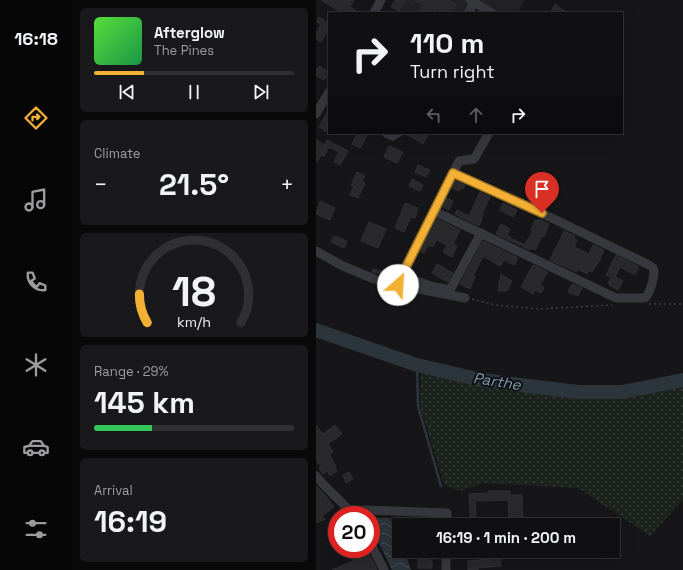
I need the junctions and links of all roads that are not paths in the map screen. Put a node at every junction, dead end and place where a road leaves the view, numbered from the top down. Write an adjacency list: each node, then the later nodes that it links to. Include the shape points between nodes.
1 (381, 0): 3 (street)
2 (472, 1): 4 (street); 5 (street)
3 (375, 12)
4 (468, 12)
5 (490, 12)
6 (328, 94): 7 (street)
7 (316, 114)
8 (488, 134): 9 (street, via 474,159 458,162)
9 (453, 173): 10 (street); 11 (street, via 652,267 654,271 650,292 645,298 616,298)
10 (434, 211): 11 (street); 13 (street)
11 (481, 233): 13 (street, via 450,290 430,286)
12 (316, 251): 14 (street, via 360,274)
13 (402, 275): 14 (street)
14 (398, 285): 15 (street)
15 (465, 298)
16 (316, 476): 17 (street)
17 (345, 506)
18 (380, 510): 19 (street, via 447,512)
19 (447, 518)
20 (378, 558): 22 (street)
21 (446, 558): 23 (street)
22 (384, 570)
23 (446, 570)

